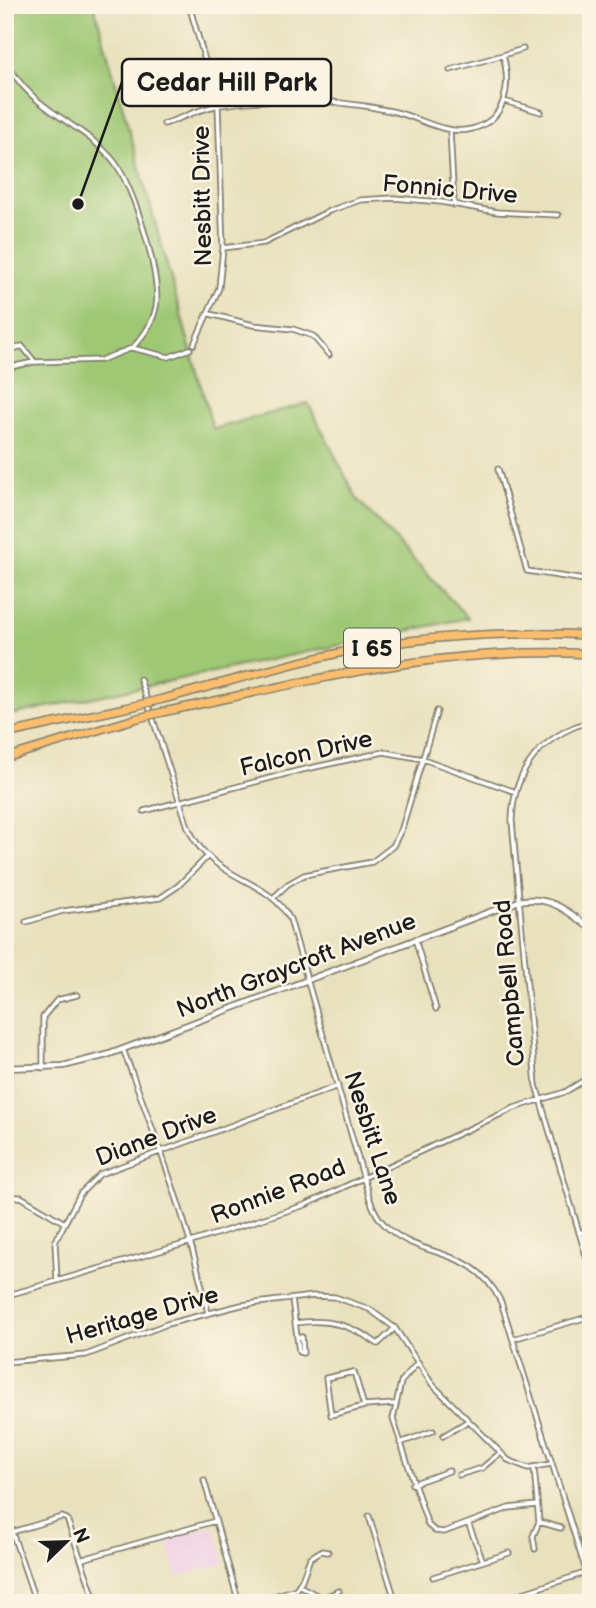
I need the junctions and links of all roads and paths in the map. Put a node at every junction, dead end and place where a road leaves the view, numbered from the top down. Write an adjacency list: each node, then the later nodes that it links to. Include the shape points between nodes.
1 (189, 5): 7 (street, Nesbitt Drive)
2 (523, 48): 3 (street)
3 (503, 55): 5 (street); 6 (street, via 508,80)
4 (5, 58): 16 (street, via 38,103 108,155 132,195 157,298 149,326)
5 (450, 70)
6 (504, 101): 8 (street); 10 (street, via 482,126)
7 (218, 105): 9 (street); 10 (street, via 321,101 405,114); 13 (street, Nesbitt Drive)
8 (541, 113)
9 (164, 124)
10 (450, 131): 11 (street)
11 (454, 205): 12 (street, Fonnic Drive); 13 (street, Fonnic Drive, via 394,198 360,200 264,243)
12 (558, 215)
13 (223, 248): 14 (street, Nesbitt Drive, via 219,288)
14 (210, 314): 15 (street, Nesbitt Drive); 19 (street, via 293,329 313,336)
15 (194, 344)
16 (132, 348): 17 (street, via 169,357); 20 (street, via 100,360)
17 (190, 349)
18 (5, 352): 20 (street, via 22,346)
19 (329, 355)
20 (35, 362): 21 (street)
21 (5, 368)
22 (498, 469): 23 (street, via 527,571)
23 (591, 581)
24 (591, 635): 29 (highway, I 65, bridge, via 506,634 407,642)
25 (591, 654): 30 (highway, I 65, bridge, via 528,652 353,671 138,718)
26 (140, 679): 33 (street)
27 (437, 711): 31 (street)
28 (591, 721): 32 (street, Campbell Road, via 564,731 543,746)
29 (5, 734)
30 (5, 757)
31 (423, 759): 32 (street, Falcon Drive); 33 (street, Falcon Drive, via 384,752 360,756); 36 (street, via 400,835 386,854 368,863 304,875)
32 (514, 791): 37 (street, Campbell Road)
33 (180, 802): 34 (street, Falcon Drive); 35 (street)
34 (144, 811)
35 (206, 858): 36 (street, Nesbitt Lane); 38 (street, via 160,898 63,911)
36 (273, 898): 41 (street, Nesbitt Lane, via 290,919)
37 (519, 901): 39 (street, North Graycroft Avenue, via 538,898 553,902); 40 (street, North Graycroft Avenue); 49 (street, Campbell Road)
38 (26, 922)
39 (591, 929)
40 (415, 939): 41 (street, North Graycroft Avenue); 43 (street)
41 (308, 979): 44 (street, North Graycroft Avenue); 48 (street, Nesbitt Lane)
42 (77, 995): 46 (street, via 57,1000 43,1017)
43 (436, 1009)
44 (123, 1049): 46 (street, North Graycroft Avenue); 50 (street)
45 (5, 1068): 46 (street, North Graycroft Avenue)
46 (43, 1068)
47 (591, 1076): 49 (street, Ronnie Road)
48 (338, 1086): 50 (street, Diane Drive); 51 (street, Nesbitt Lane)
49 (539, 1101): 51 (street, Ronnie Road); 55 (street, Campbell Road)
50 (161, 1150): 53 (street, Diane Drive, via 100,1174 86,1186); 56 (street)
51 (363, 1177): 56 (street, Ronnie Road, via 305,1205); 66 (street, Nesbitt Lane, via 374,1209 393,1232 468,1264 485,1277 501,1302)
52 (5, 1197): 53 (street, via 21,1197)
53 (63, 1222): 58 (street, Diane Drive, via 54,1242)
54 (591, 1229): 55 (street)
55 (579, 1233): 57 (street, Campbell Road)
56 (191, 1242): 58 (street, Ronnie Road); 61 (street)
57 (591, 1273)
58 (57, 1281): 59 (street, Ronnie Road)
59 (5, 1296)
60 (292, 1299): 61 (street, Heritage Drive); 63 (street); 64 (street, Heritage Drive, via 345,1299)
61 (208, 1313): 67 (street, Heritage Drive, via 86,1355)
62 (591, 1316): 66 (street)
63 (295, 1322): 64 (street, via 339,1323 376,1344); 65 (street)
64 (395, 1328): 68 (street, Heritage Drive)
65 (297, 1337)
66 (513, 1339): 76 (street, Nesbitt Lane)
67 (5, 1362)
68 (418, 1362): 69 (street, via 401,1382); 71 (street, Heritage Drive, via 432,1384)
69 (394, 1404): 70 (street); 74 (street)
70 (364, 1406): 70 (street, via 331,1415 326,1378 355,1373)
71 (468, 1421): 73 (street); 75 (street, Heritage Drive)
72 (433, 1431): 74 (street)
73 (443, 1436)
74 (400, 1443): 81 (street)
75 (499, 1452): 77 (street, Heritage Drive, via 520,1466); 79 (street, via 482,1468)
76 (551, 1464): 77 (street); 95 (street, Nesbitt Lane)
77 (534, 1468): 82 (street)
78 (449, 1471): 81 (street)
79 (459, 1475)
80 (204, 1480): 84 (street)
81 (412, 1484): 86 (street, via 425,1519 435,1531)
82 (537, 1505): 85 (street); 86 (street, via 509,1508)
83 (369, 1516): 104 (street)
84 (215, 1521): 93 (street); 102 (street)
85 (539, 1522): 87 (street); 90 (street, via 533,1536)
86 (468, 1524): 94 (street)
87 (561, 1528)
88 (12, 1532): 89 (street); 93 (street, via 62,1517 70,1523); 100 (street)
89 (5, 1534)
90 (535, 1549)
91 (328, 1552): 97 (street, via 310,1558)
92 (509, 1553): 94 (street)
93 (83, 1559): 101 (street)
94 (483, 1561): 96 (street)
95 (589, 1572): 98 (street, Nesbitt Lane); 105 (street)
96 (433, 1577)
97 (300, 1586): 99 (street, via 322,1598); 103 (street)
98 (591, 1587)
99 (339, 1591)
100 (36, 1603)
101 (96, 1603)
102 (239, 1603)
103 (252, 1603)
104 (396, 1603)
105 (492, 1603)

